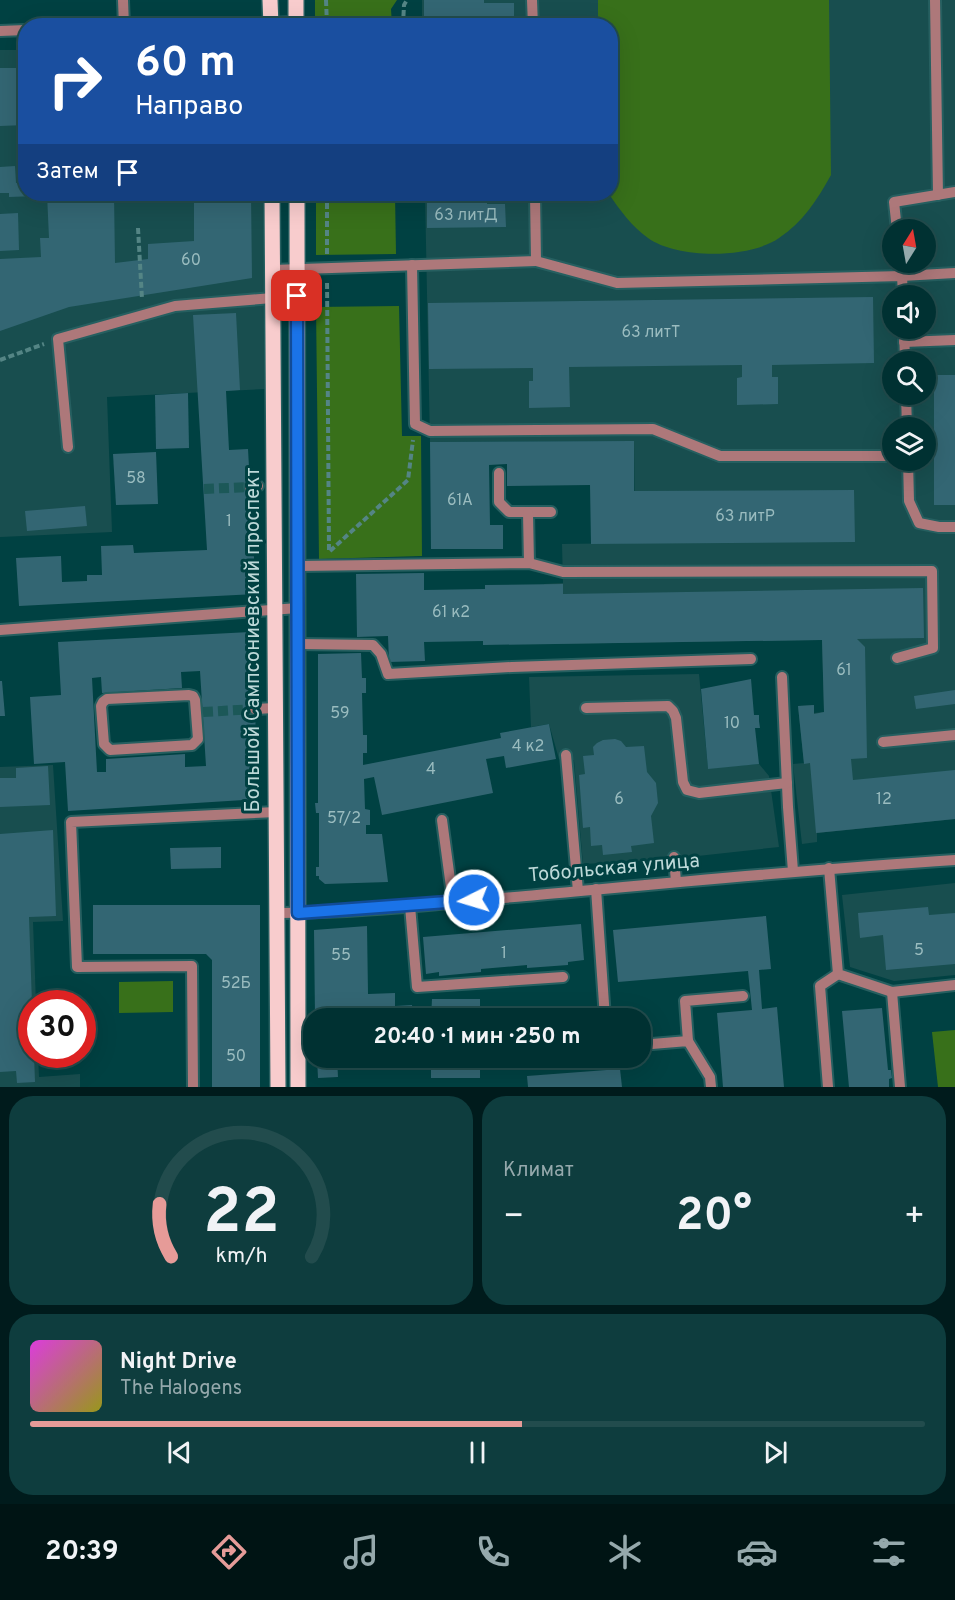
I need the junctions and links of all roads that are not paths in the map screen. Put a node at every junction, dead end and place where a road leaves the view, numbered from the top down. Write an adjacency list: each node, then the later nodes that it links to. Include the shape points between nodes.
1 (123, 0): 6 (street)
2 (270, 0): 7 (main road)
3 (296, 0): 8 (main road)
4 (532, 0): 9 (street)
5 (935, 0): 13 (street)
6 (124, 18)
7 (271, 18)
8 (300, 18)
9 (532, 18)
10 (18, 30): 11 (street)
11 (0, 31)
12 (955, 192): 13 (street)
13 (938, 195): 17 (street, via 894,202)
14 (272, 201): 20 (main road, Большой Сампсониевский проспект)
15 (297, 201): 21 (main road)
16 (535, 201): 18 (street)
17 (896, 219)
18 (536, 261): 19 (street); 24 (street, via 617,283)
19 (412, 266): 21 (street); 32 (street, via 415,424 430,431 653,429 720,456)
20 (272, 270): 21 (street); 27 (main road, Большой Сампсониевский проспект)
21 (297, 270): 26 (main road)
22 (902, 273): 24 (street)
23 (955, 273): 24 (street)
24 (902, 276): 25 (street)
25 (902, 285)
26 (297, 296): 27 (street); 39 (main road)
27 (272, 297): 31 (street, via 175,306 58,339); 41 (main road, Большой Сампсониевский проспект)
28 (955, 340): 29 (street)
29 (904, 342): 30 (street)
30 (904, 351)
31 (68, 447)
32 (882, 456)
33 (908, 471): 37 (street, via 909,501 919,524)
34 (499, 473): 36 (street, via 499,502 509,512)
35 (551, 512): 36 (street)
36 (528, 513): 38 (street)
37 (955, 527)
38 (529, 563): 39 (street); 44 (street, via 563,572 932,571 933,648)
39 (298, 566): 40 (main road)
40 (298, 608): 41 (street); 43 (main road)
41 (275, 610): 42 (street); 47 (main road, Большой Сампсониевский проспект)
42 (0, 630)
43 (298, 644): 45 (street, via 373,645 388,674); 66 (main road)
44 (897, 658)
45 (751, 660)
46 (782, 677): 54 (street)
47 (275, 708): 49 (street); 55 (main road, Большой Сампсониевский проспект)
48 (586, 708): 54 (street, via 668,706 676,718 687,790 699,793)
49 (255, 709)
50 (199, 712): 50 (street, via 198,739 192,746 110,750 104,744 101,706 107,699 189,695)
51 (955, 735): 52 (street)
52 (883, 742)
53 (566, 755): 63 (street)
54 (787, 783): 60 (street)
55 (276, 812): 67 (main road, Большой Сампсониевский проспект); 76 (street, via 71,822 77,967 192,966)
56 (442, 820): 64 (street)
57 (674, 857): 61 (street)
58 (955, 860): 59 (street, Тобольская улица)
59 (829, 868): 60 (street, Тобольская улица); 68 (street)
60 (793, 871): 61 (street, Тобольская улица)
61 (676, 882): 62 (street, Тобольская улица)
62 (596, 889): 63 (street, Тобольская улица); 73 (street)
63 (578, 891): 64 (street, Тобольская улица)
64 (453, 902): 65 (street, Тобольская улица)
65 (410, 906): 66 (street, Тобольская улица); 69 (street, via 417,987)
66 (298, 913): 67 (street, Тобольская улица); 78 (main road)
67 (277, 914): 77 (main road, Большой Сампсониевский проспект)
68 (838, 974): 71 (street); 80 (street, via 820,986)
69 (563, 977)
70 (955, 985): 71 (street)
71 (892, 992): 81 (street)
72 (743, 996): 74 (street, via 685,1001)
73 (604, 1008)
74 (688, 1041): 75 (street); 79 (street, via 710,1077)
75 (651, 1044)
76 (193, 1087)
77 (278, 1087)
78 (298, 1087)
79 (711, 1087)
80 (828, 1087)
81 (900, 1087)

